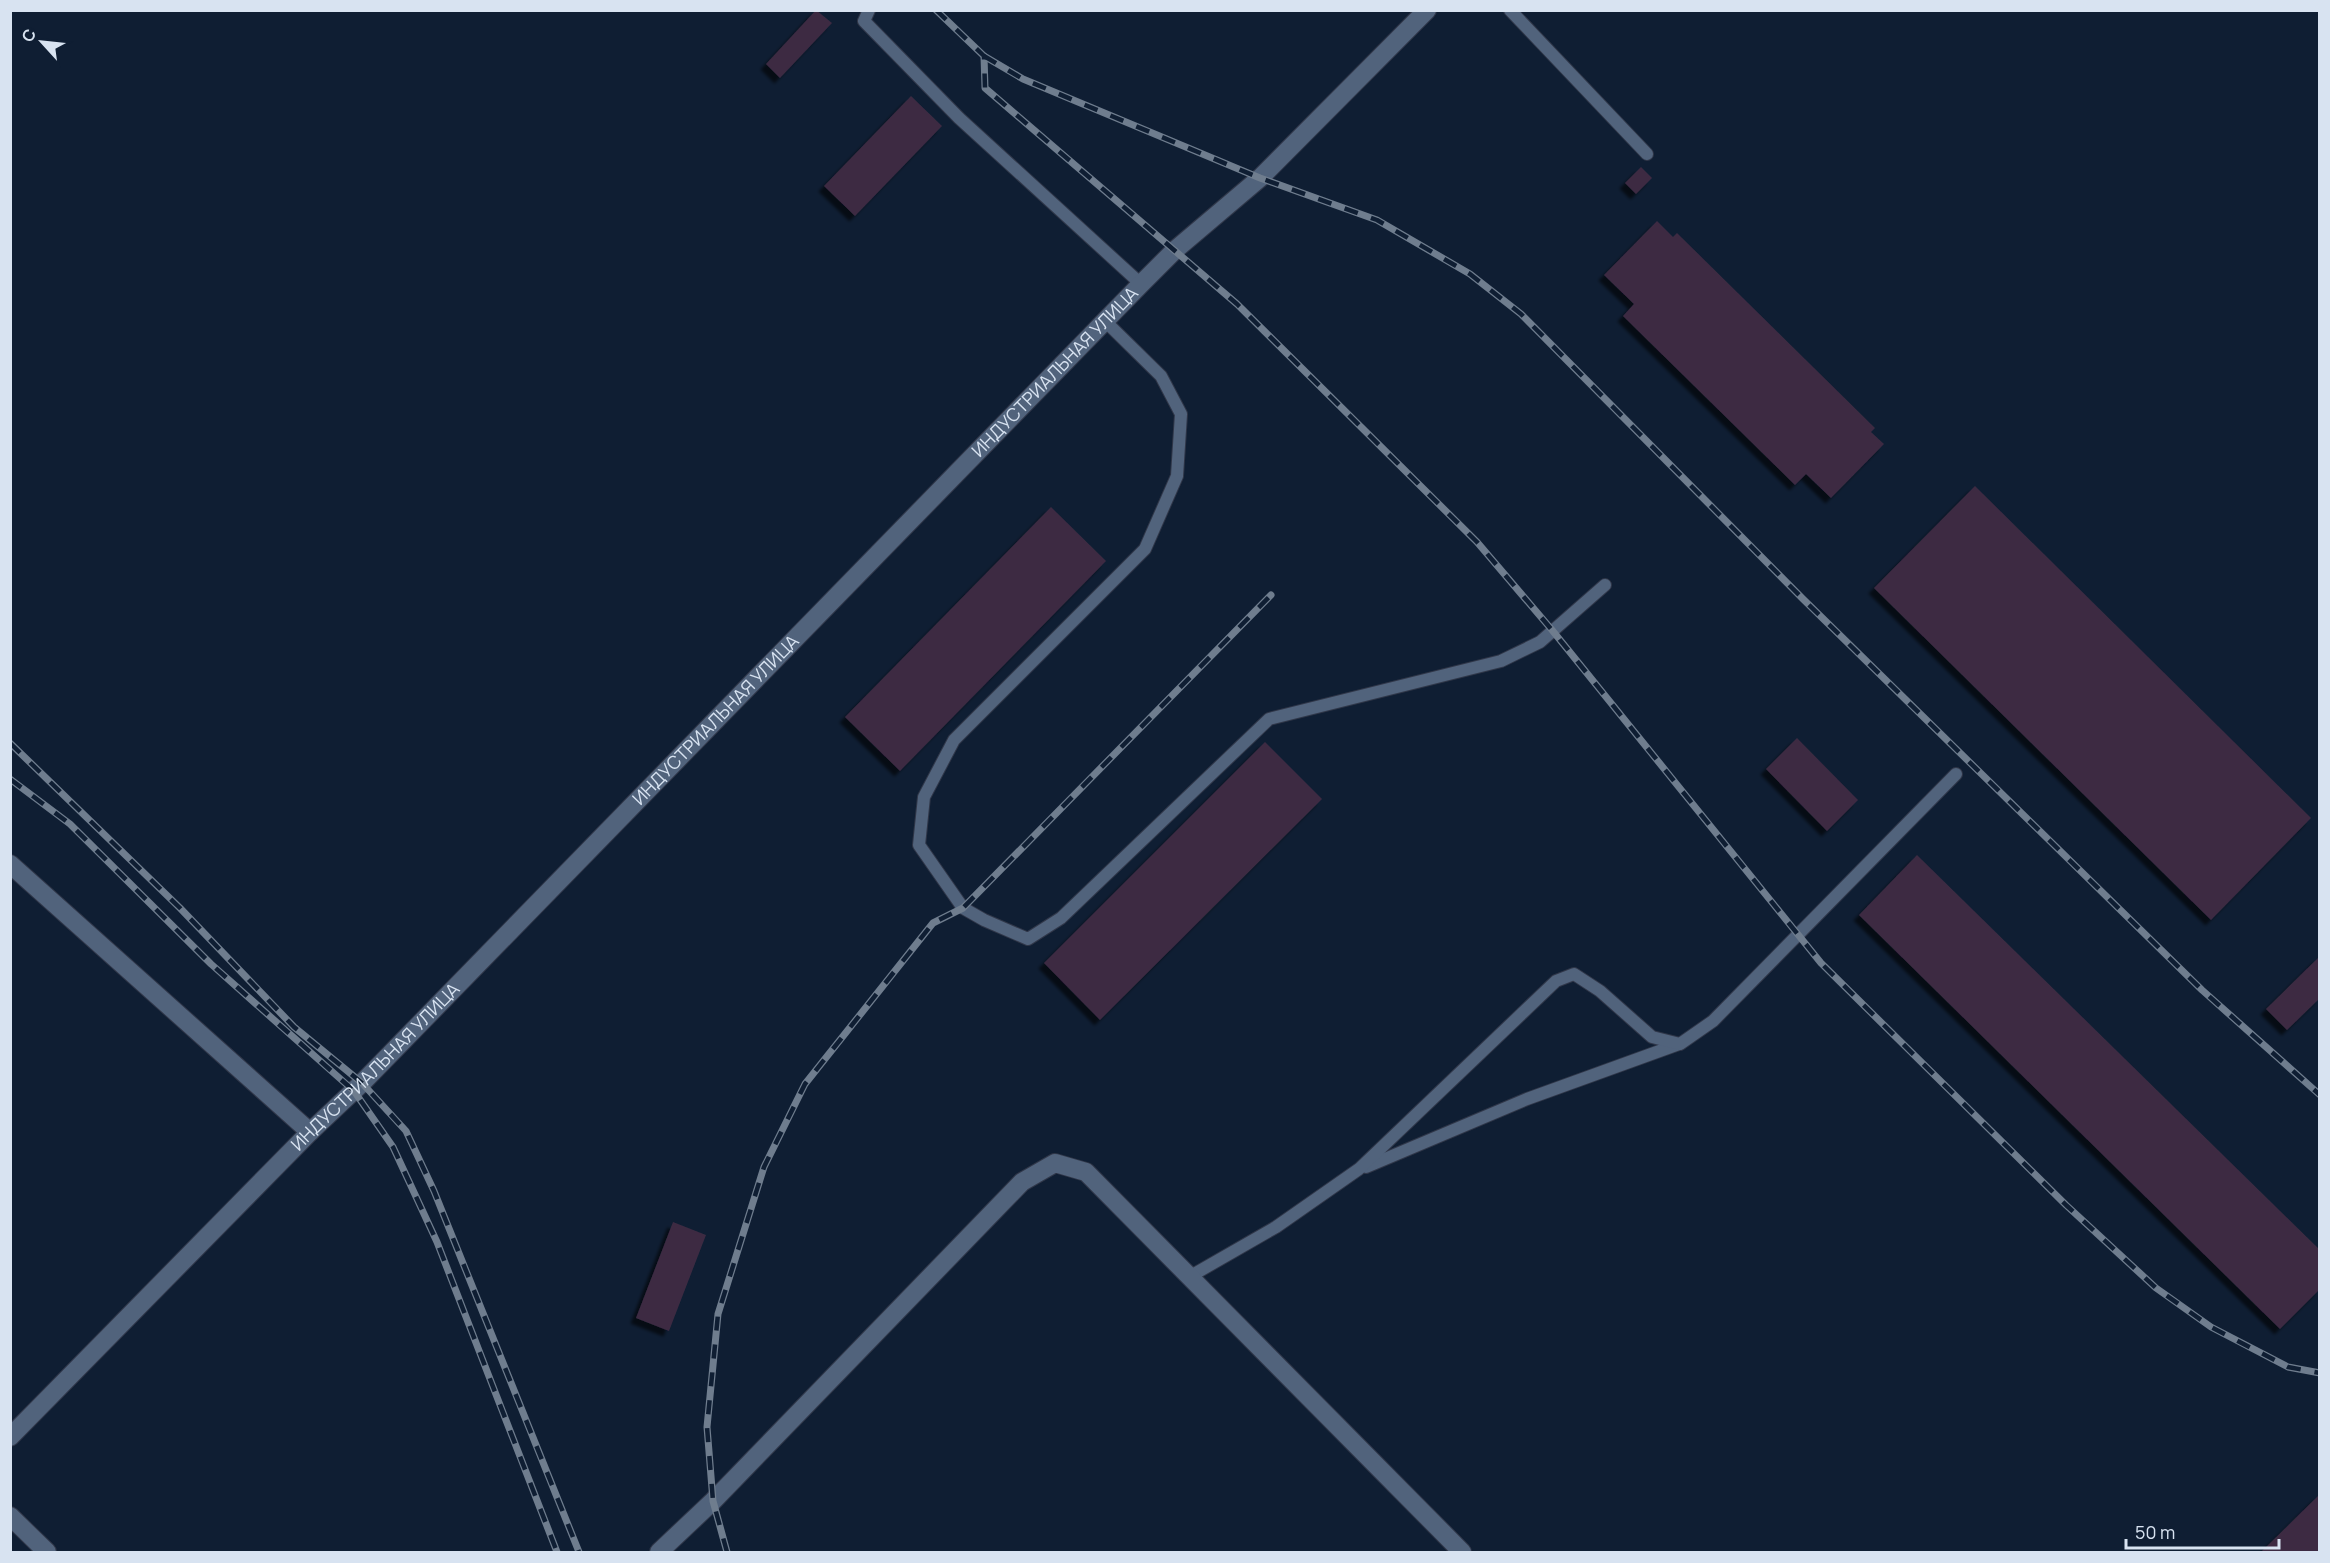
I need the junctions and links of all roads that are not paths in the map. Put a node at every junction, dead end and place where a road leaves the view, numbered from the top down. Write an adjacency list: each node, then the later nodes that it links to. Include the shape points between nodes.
1 (869, 10): 5 (lane, via 864,21 951,110)
2 (1427, 10): 5 (street, ИНДУСТРИАЛЬНАЯ УЛИЦА, via 1260,178)
3 (1510, 10): 4 (lane)
4 (1647, 154)
5 (1141, 284): 6 (street, ИНДУСТРИАЛЬНАЯ УЛИЦА)
6 (1104, 321): 7 (lane, via 1161,376 1181,414 1178,476 1145,549 954,740 924,797 919,846 963,908 984,920 1028,939 1061,918 1269,719 1501,661 1540,642); 11 (street, ИНДУСТРИАЛЬНАЯ УЛИЦА, via 363,1083)
7 (1605, 585)
8 (1956, 774): 10 (lane, via 1713,1021)
9 (10, 864): 11 (street)
10 (1680, 1044): 12 (lane, via 1527,1099); 12 (lane, via 1652,1036 1574,974 1556,981)
11 (310, 1132): 14 (street, ИНДУСТРИАЛЬНАЯ УЛИЦА)
12 (1359, 1169): 13 (lane, via 1276,1227)
13 (1190, 1276): 17 (street, via 1086,1172 1055,1164 1022,1182); 18 (street)
14 (10, 1437)
15 (10, 1516): 16 (street)
16 (46, 1552)
17 (659, 1552)
18 (1462, 1552)

